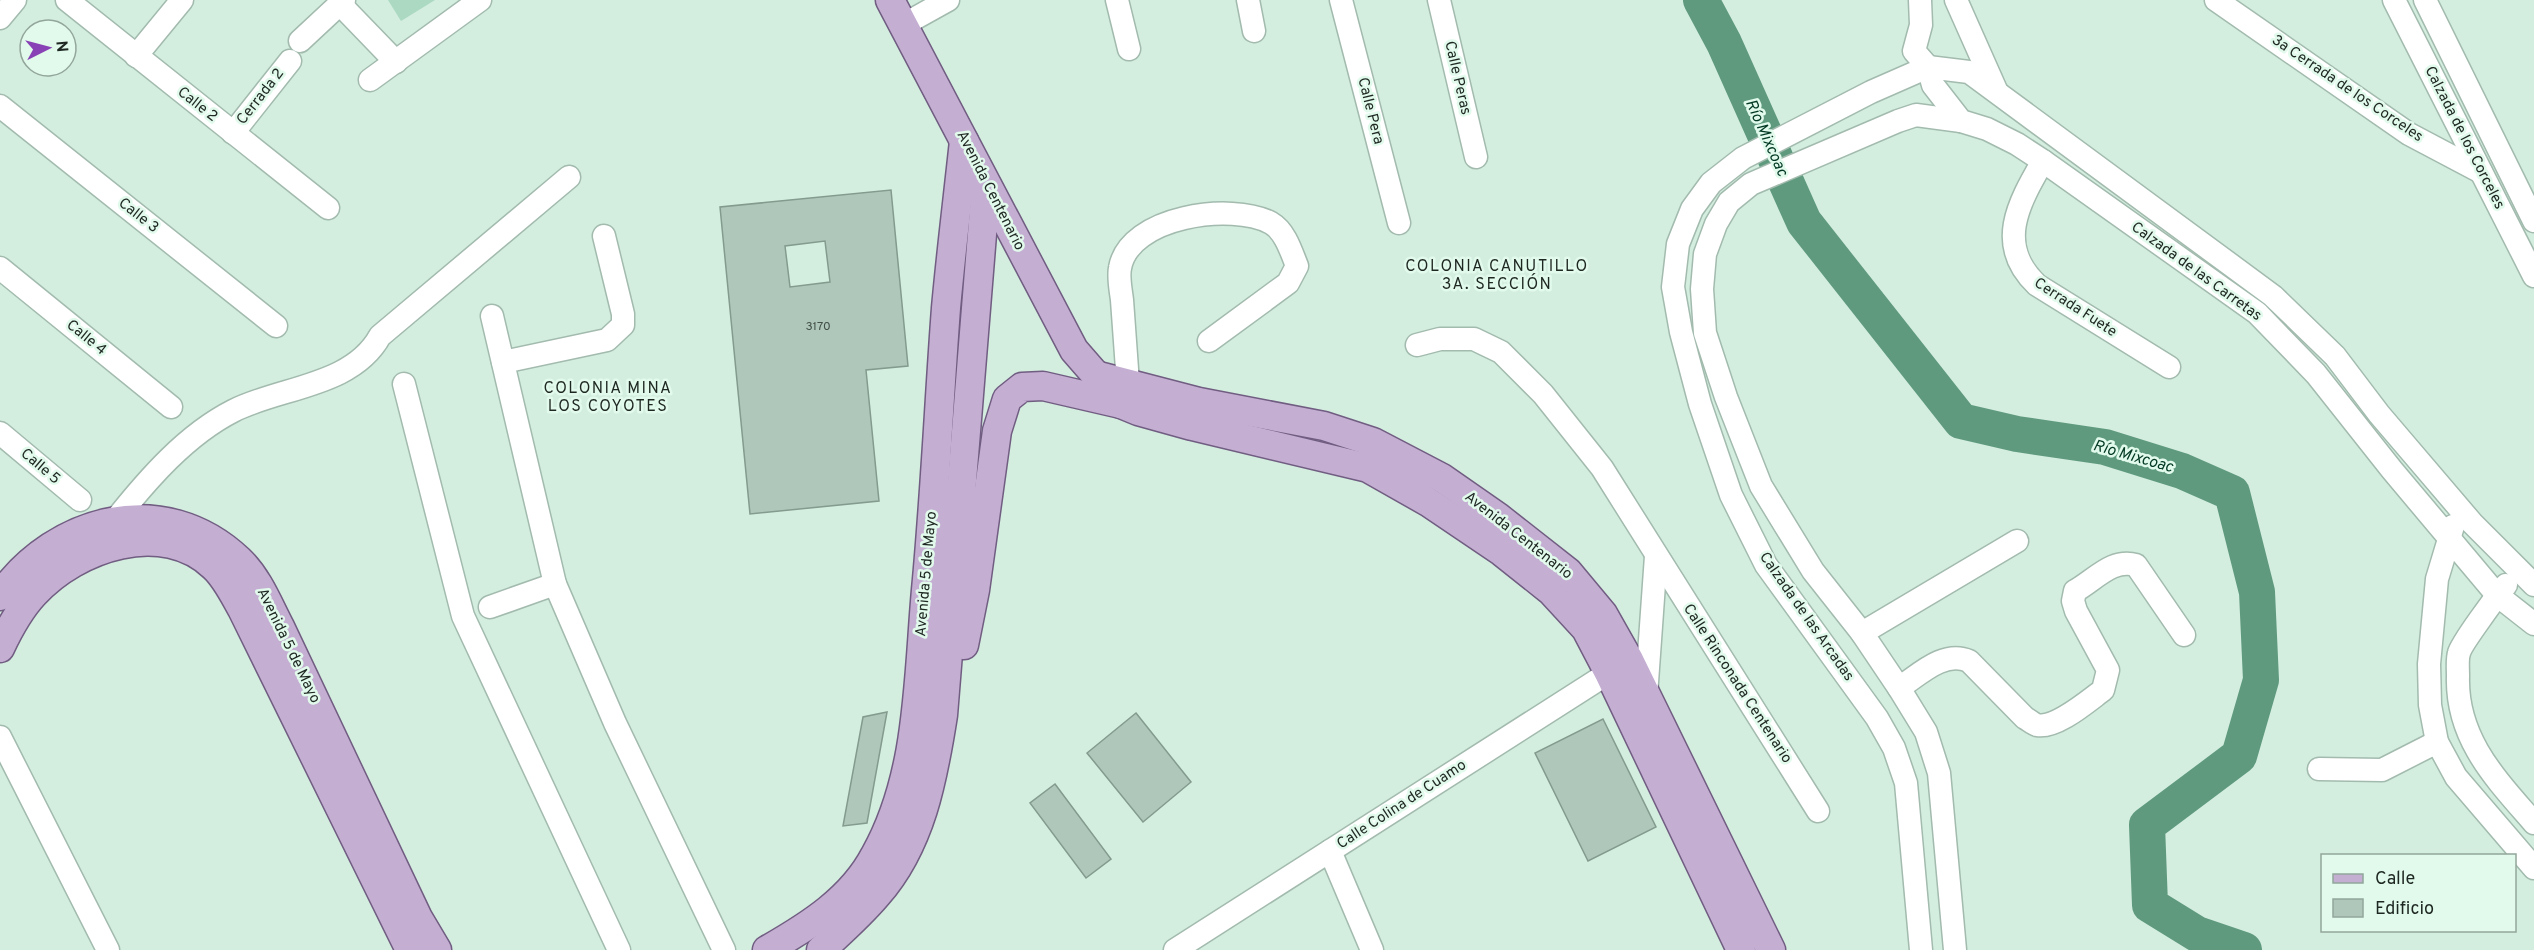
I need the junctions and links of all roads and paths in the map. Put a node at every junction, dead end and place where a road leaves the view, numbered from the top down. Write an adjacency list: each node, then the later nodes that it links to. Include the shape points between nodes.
1 (15, 0): 17 (street)
2 (67, 0): 21 (street, Calle 2)
3 (182, 0): 21 (street)
4 (480, 0): 22 (street)
5 (890, 0): 18 (main road, Avenida Centenario)
6 (948, 0): 18 (street)
7 (1117, 0): 20 (street)
8 (1248, 0): 19 (street)
9 (1341, 0): 37 (street, Calle Pera)
10 (1438, 0): 30 (street, Calle Peras)
11 (1920, 0): 23 (street, via 1921,25 1914,51)
12 (1956, 0): 25 (street)
13 (2216, 0): 32 (street, 3a Cerrada de los Corceles, via 2409,134)
14 (2394, 0): 32 (street, Calzada de los Corceles)
15 (2425, 0): 36 (street, Calzada de los Corceles)
16 (342, 2): 22 (street); 28 (street, Cerrada 2, via 295,51)
17 (0, 18)
18 (903, 25): 29 (main road, Avenida Centenario)
19 (1254, 31)
20 (1129, 49)
21 (135, 56): 28 (street, Calle 2)
22 (396, 62): 24 (street)
23 (1928, 67): 25 (street, Calzada de las Arcadas, via 1966,71); 27 (street, via 1933,85); 80 (street, Calzada de las Arcadas, via 1743,158 1711,183 1692,209 1678,244 1673,287 1700,404 1731,495 1766,565 1877,718 1894,748 1906,783)
24 (370, 80)
25 (1996, 92): 52 (street, Calzada de las Carretas, via 2273,296 2335,356)
26 (0, 106): 42 (street, Calle 3)
27 (1961, 121): 31 (street, Calzada de las Carretas, via 2017,144); 63 (street, via 1916,116 1898,121 1751,184 1729,202 1705,254 1705,333 1761,486 1813,571)
28 (233, 133): 35 (street, Calle 2)
29 (964, 141): 34 (main road, Avenida Centenario); 78 (main road, Avenida 5 de Mayo, via 909,759)
30 (1476, 157)
31 (2043, 161): 46 (street, Cerrada Fuete, via 2028,187 2012,230 2025,273 2037,285); 54 (street, Calzada de las Carretas, via 2257,314 2316,374)
32 (2481, 172): 40 (street, Calzada de los Corceles)
33 (569, 177): 53 (street, via 380,336 366,354 332,377 234,410 203,429 143,485)
34 (986, 185): 48 (main road, Avenida Centenario, via 1074,350 1099,376); 69 (main road, Avenida 5 de Mayo)
35 (328, 208)
36 (2534, 221)
37 (1399, 223)
38 (604, 236): 45 (street, via 623,325 607,340)
39 (0, 268): 49 (street, Calle 4)
40 (2534, 276)
41 (492, 316): 45 (street)
42 (276, 326)
43 (1209, 341): 48 (street, via 1288,283 1297,266 1287,242 1272,224 1239,213 1190,216 1151,230 1128,249 1119,268)
44 (1417, 345): 56 (street, Calle Rinconada Centenario, via 1440,339 1473,339 1501,352 1543,394 1602,468)
45 (503, 362): 58 (street)
46 (2169, 367)
47 (404, 384): 85 (street, via 463,616)
48 (1124, 393): 66 (main road, Avenida Centenario, via 1157,393 1324,426 1373,442 1442,478 1568,572 1603,614); 69 (main road, via 1022,387 1007,399 997,431 963,654)
49 (171, 407)
50 (0, 434): 51 (street, Calle 5)
51 (80, 500)
52 (2463, 512): 54 (street); 57 (street, Calzada de las Carretas)
53 (116, 519): 59 (main road, Avenida 5 de Mayo, via 59,542); 73 (main road, Avenida 5 de Mayo, via 180,525 204,535 239,561 256,581)
54 (2450, 538): 60 (street, Calzada de las Carretas); 72 (street, via 2437,579 2429,664 2430,705)
55 (2017, 541): 63 (street)
56 (1656, 556): 68 (street); 75 (street, Calle Rinconada Centenario)
57 (2530, 582): 60 (street, via 2508,583)
58 (555, 584): 61 (street); 86 (street, via 615,723)
59 (1, 592)
60 (2497, 595): 62 (street, Calzada de las Carretas); 76 (street, via 2459,652 2457,692 2479,757)
61 (490, 607)
62 (2534, 624)
63 (1862, 633): 67 (street)
64 (2184, 635): 67 (street, via 2136,565 2116,563 2075,591 2073,601 2108,670 2103,690 2059,721 2036,725 2025,718 1970,661 1958,656 1942,660)
65 (0, 648): 73 (main road, Avenida 5 de Mayo, via 35,593 94,552 126,544 160,542 186,549 209,562 228,584)
66 (1619, 666): 68 (main road, Avenida Centenario); 70 (main road, Avenida Centenario); 77 (street, Calle Colina de Cuamo)
67 (1899, 688): 79 (street, via 1926,732 1939,773)
68 (1646, 694): 70 (street); 92 (main road, Avenida Centenario)
69 (943, 715): 78 (main road, Avenida 5 de Mayo, via 926,802 910,843)
70 (1637, 731): 91 (main road, Avenida Centenario)
71 (0, 737): 82 (street)
72 (2437, 742): 74 (street, via 2382,770); 81 (street, via 2456,777)
73 (333, 769): 83 (main road, Avenida 5 de Mayo); 84 (main road, Avenida 5 de Mayo)
74 (2319, 769)
75 (1818, 812)
76 (2534, 823)
77 (1330, 851): 89 (street, Calle Colina de Cuamo); 90 (street)
78 (886, 862): 87 (main road, Avenida 5 de Mayo, via 857,880 812,923); 88 (main road, Avenida 5 de Mayo, via 878,894)
79 (1949, 864): 80 (street); 94 (street)
80 (1915, 866): 93 (street, Calzada de las Arcadas)
81 (2534, 868)
82 (108, 950)
83 (410, 950)
84 (437, 950)
85 (619, 950)
86 (724, 950)
87 (767, 950)
88 (820, 950)
89 (1175, 950)
90 (1372, 950)
91 (1741, 950)
92 (1771, 950)
93 (1921, 950)
94 (1955, 950)

